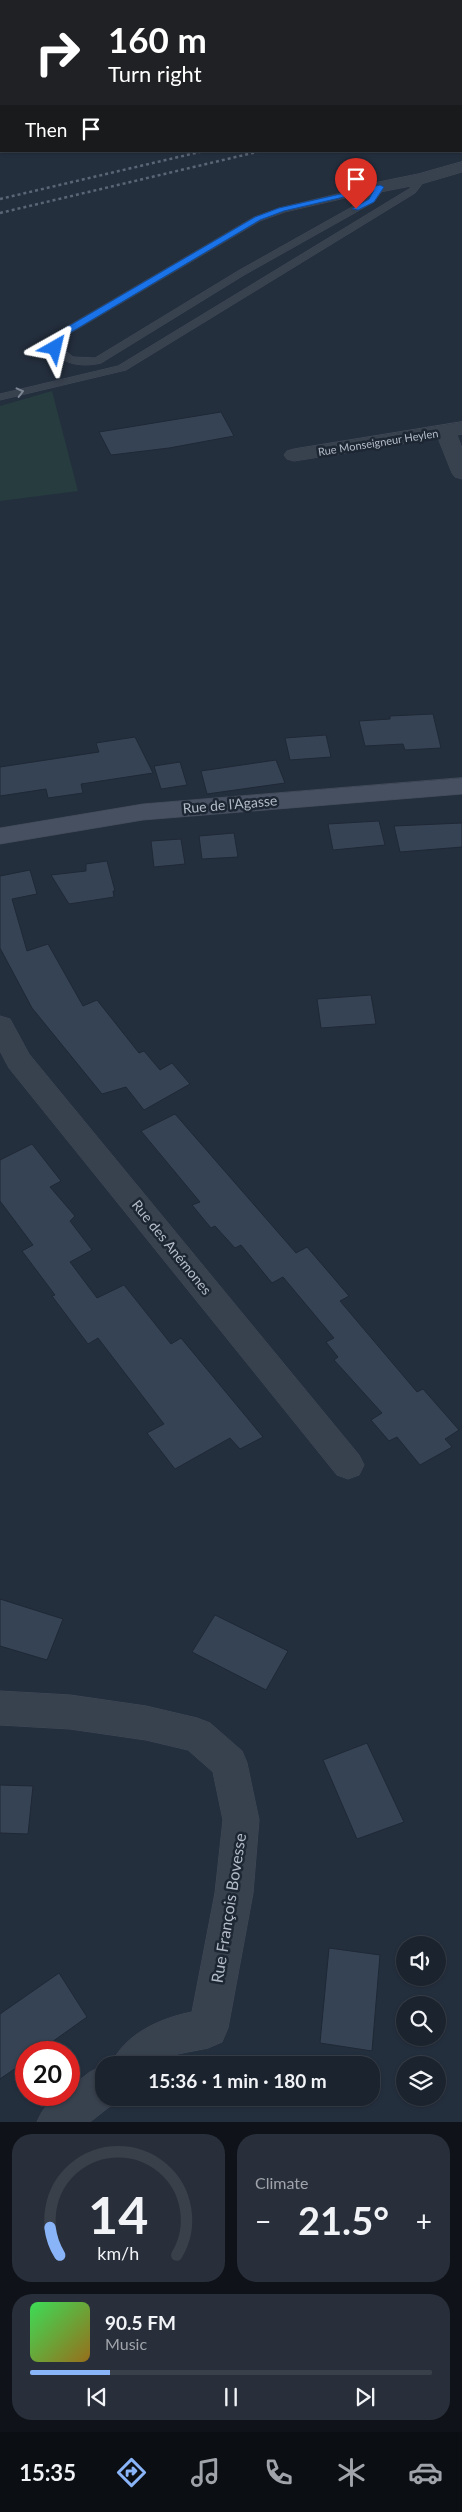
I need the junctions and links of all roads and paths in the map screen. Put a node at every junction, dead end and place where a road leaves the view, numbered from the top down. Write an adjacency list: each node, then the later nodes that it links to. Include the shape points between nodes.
1 (462, 167): 2 (street)
2 (421, 179): 3 (street); 4 (lane, one-way to 2, via 122,368 412,191)
3 (380, 187): 3 (lane, via 371,200 97,361 70,359 55,348 55,341 60,335 257,218)
4 (0, 397)
5 (453, 430): 6 (street, Rue Monseigneur Heylen); 7 (street)
6 (294, 455)
7 (462, 473)
8 (462, 786): 9 (street, Rue de l'Agasse, via 143,812)
9 (0, 836)
10 (0, 1026): 11 (street, Rue des Anémones, via 19,1061)
11 (348, 1465)
12 (0, 1708): 13 (street, Rue François Bovesse, via 70,1712 198,1735 230,1763 241,1820 234,1893 208,2028 169,2036)
13 (143, 2056)
14 (95, 2093): 15 (street)
15 (57, 2122)

